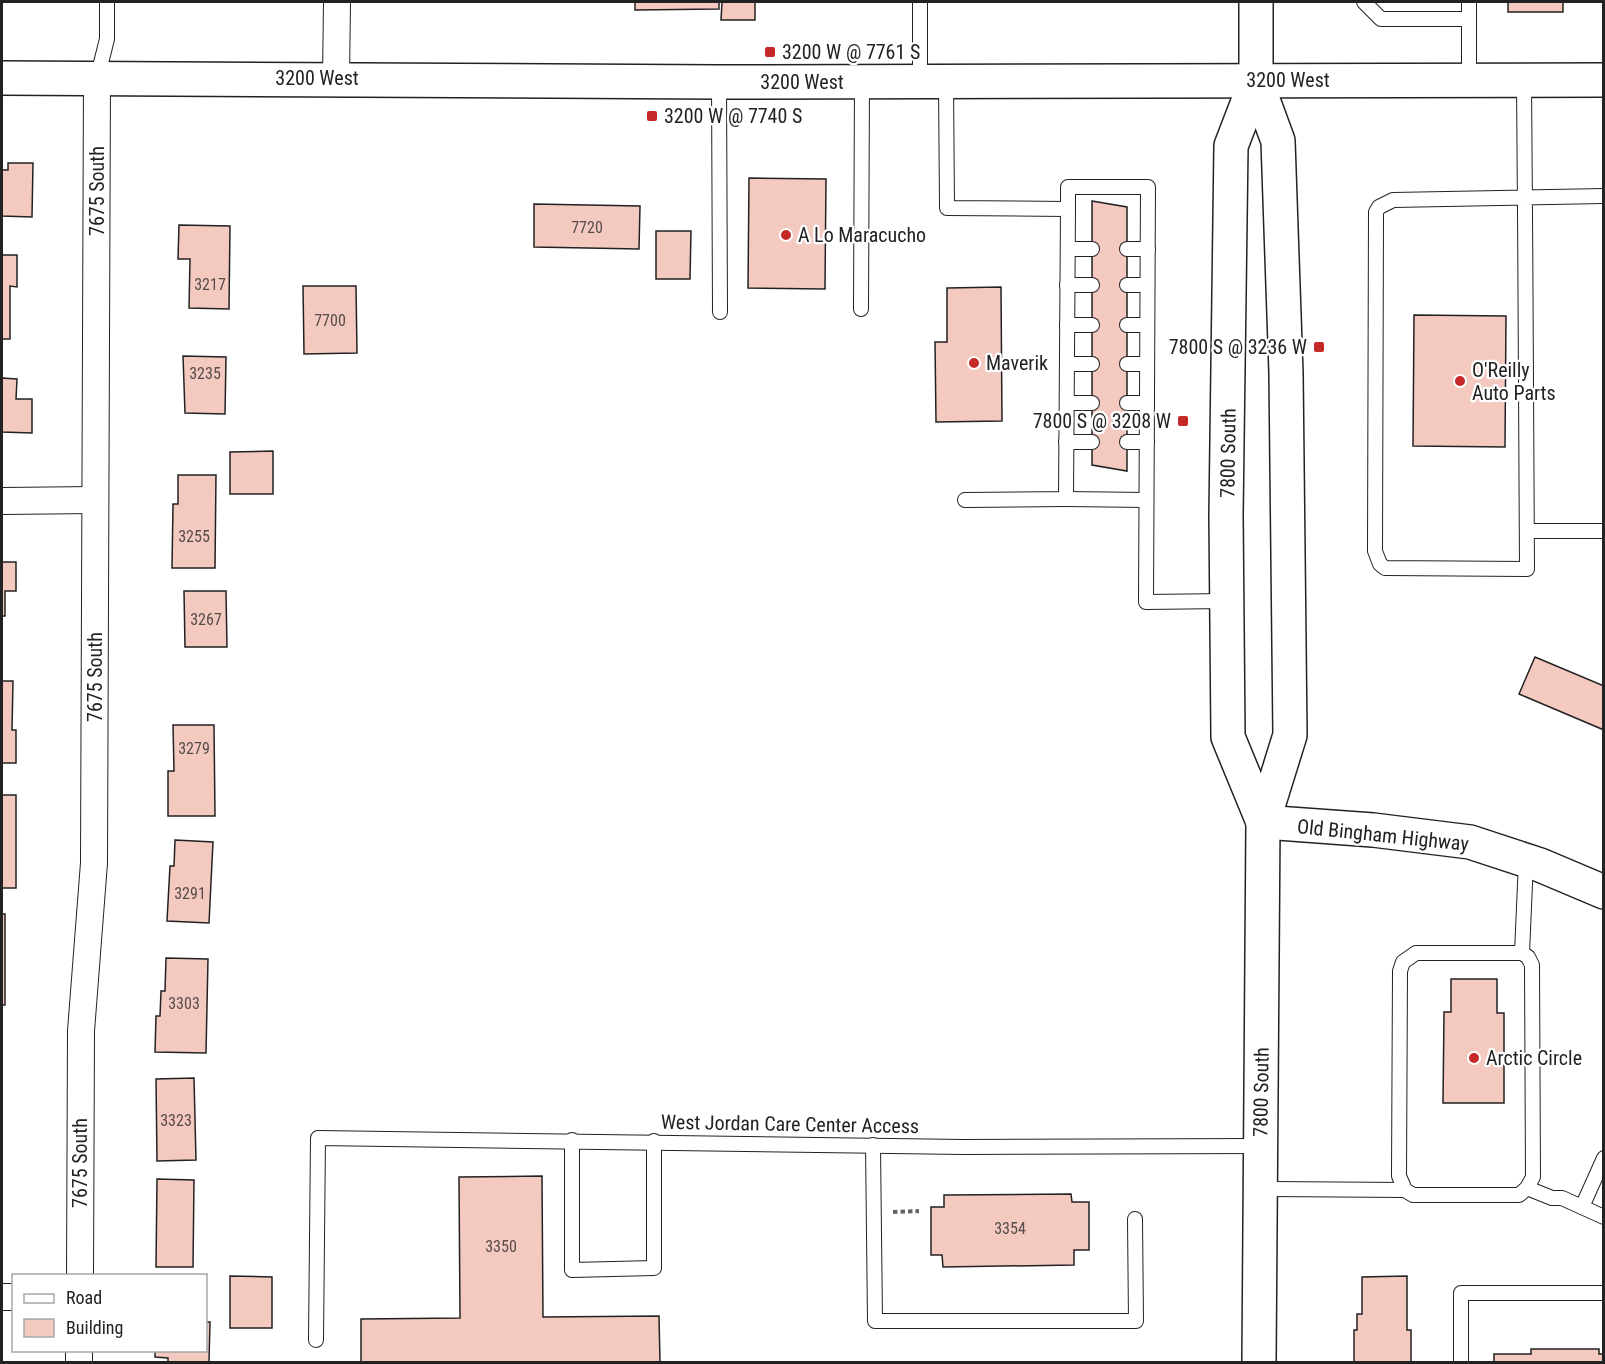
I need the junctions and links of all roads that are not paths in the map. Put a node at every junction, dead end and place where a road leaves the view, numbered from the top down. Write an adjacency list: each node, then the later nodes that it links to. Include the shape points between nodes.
1 (107, 2): 10 (lane, via 107,39)
2 (337, 2): 9 (street)
3 (920, 2): 17 (lane)
4 (1256, 2): 13 (main road, 7800 South)
5 (1364, 2): 7 (lane, via 1382,20)
6 (1469, 2): 7 (lane)
7 (1469, 20): 11 (lane)
8 (2, 78): 10 (main road, 3200 West)
9 (336, 78): 10 (main road, 3200 West); 15 (main road, 3200 West)
10 (97, 79): 51 (street, 7675 South)
11 (1469, 80): 12 (main road, 3200 West); 13 (main road, 3200 West)
12 (1524, 80): 14 (main road, 3200 West); 19 (lane)
13 (1256, 81): 17 (main road, 3200 West); 54 (main road, 7800 South, via 1231,146); 55 (main road, 7800 South, via 1278,141 1286,373 1290,735)
14 (1604, 81)
15 (719, 82): 16 (main road, 3200 West); 30 (lane)
16 (862, 82): 17 (main road, 3200 West); 29 (lane)
17 (933, 82): 20 (lane, via 947,208)
18 (1604, 196): 19 (lane)
19 (1525, 198): 52 (lane); 52 (lane, via 1393,200 1376,212 1375,551 1385,567 1527,569)
20 (1068, 209): 21 (lane); 24 (lane, via 1068,187 1148,187)
21 (1068, 249): 22 (lane); 25 (lane)
22 (1092, 249)
23 (1127, 249): 24 (lane)
24 (1148, 249): 28 (lane)
25 (1067, 285): 26 (lane); 31 (lane)
26 (1092, 285)
27 (1127, 285): 28 (lane)
28 (1147, 285): 34 (lane)
29 (861, 309)
30 (720, 312)
31 (1067, 325): 32 (lane); 35 (lane)
32 (1092, 325)
33 (1127, 325): 34 (lane)
34 (1147, 325): 38 (lane)
35 (1067, 364): 36 (lane); 40 (lane)
36 (1092, 364)
37 (1127, 364): 38 (lane)
38 (1147, 364): 39 (lane)
39 (1147, 402): 42 (lane); 46 (lane)
40 (1067, 403): 41 (lane); 43 (lane)
41 (1092, 403)
42 (1127, 403)
43 (1066, 442): 44 (lane); 47 (lane)
44 (1092, 442)
45 (1127, 442): 46 (lane)
46 (1147, 442): 49 (lane)
47 (1066, 499): 48 (lane); 49 (lane)
48 (965, 500)
49 (1146, 500): 54 (lane, via 1146,602)
50 (2, 501): 51 (street)
51 (96, 501): 70 (street, 7675 South, via 94,862 81,1031)
52 (1527, 531): 53 (lane)
53 (1604, 531)
54 (1226, 601): 55 (main road, 7800 South, via 1228,737)
55 (1263, 822): 56 (main road, Old Bingham Highway, via 1470,842); 62 (main road, 7800 South)
56 (1527, 861): 57 (main road, Old Bingham Highway); 58 (lane)
57 (1604, 892)
58 (1522, 953): 64 (lane, via 1532,964 1533,1178); 66 (lane, via 1416,953 1403,962 1399,1176)
59 (572, 1140): 60 (lane, West Jordan Care Center Access); 60 (lane, via 572,1270 654,1268); 72 (lane, West Jordan Care Center Access, via 318,1138)
60 (654, 1141): 61 (lane, West Jordan Care Center Access)
61 (873, 1145): 62 (lane, West Jordan Care Center Access); 69 (lane, via 874,1322 1136,1322)
62 (1260, 1146): 65 (main road, 7800 South)
63 (1604, 1158): 67 (lane)
64 (1527, 1188): 66 (lane, via 1519,1195 1413,1196); 67 (lane)
65 (1260, 1189): 66 (lane); 73 (main road, 7800 South)
66 (1405, 1190)
67 (1582, 1207): 68 (lane)
68 (1604, 1217)
69 (1135, 1219)
70 (80, 1274)
71 (1604, 1293): 74 (lane, via 1461,1293)
72 (316, 1340)
73 (1259, 1362)
74 (1461, 1362)

